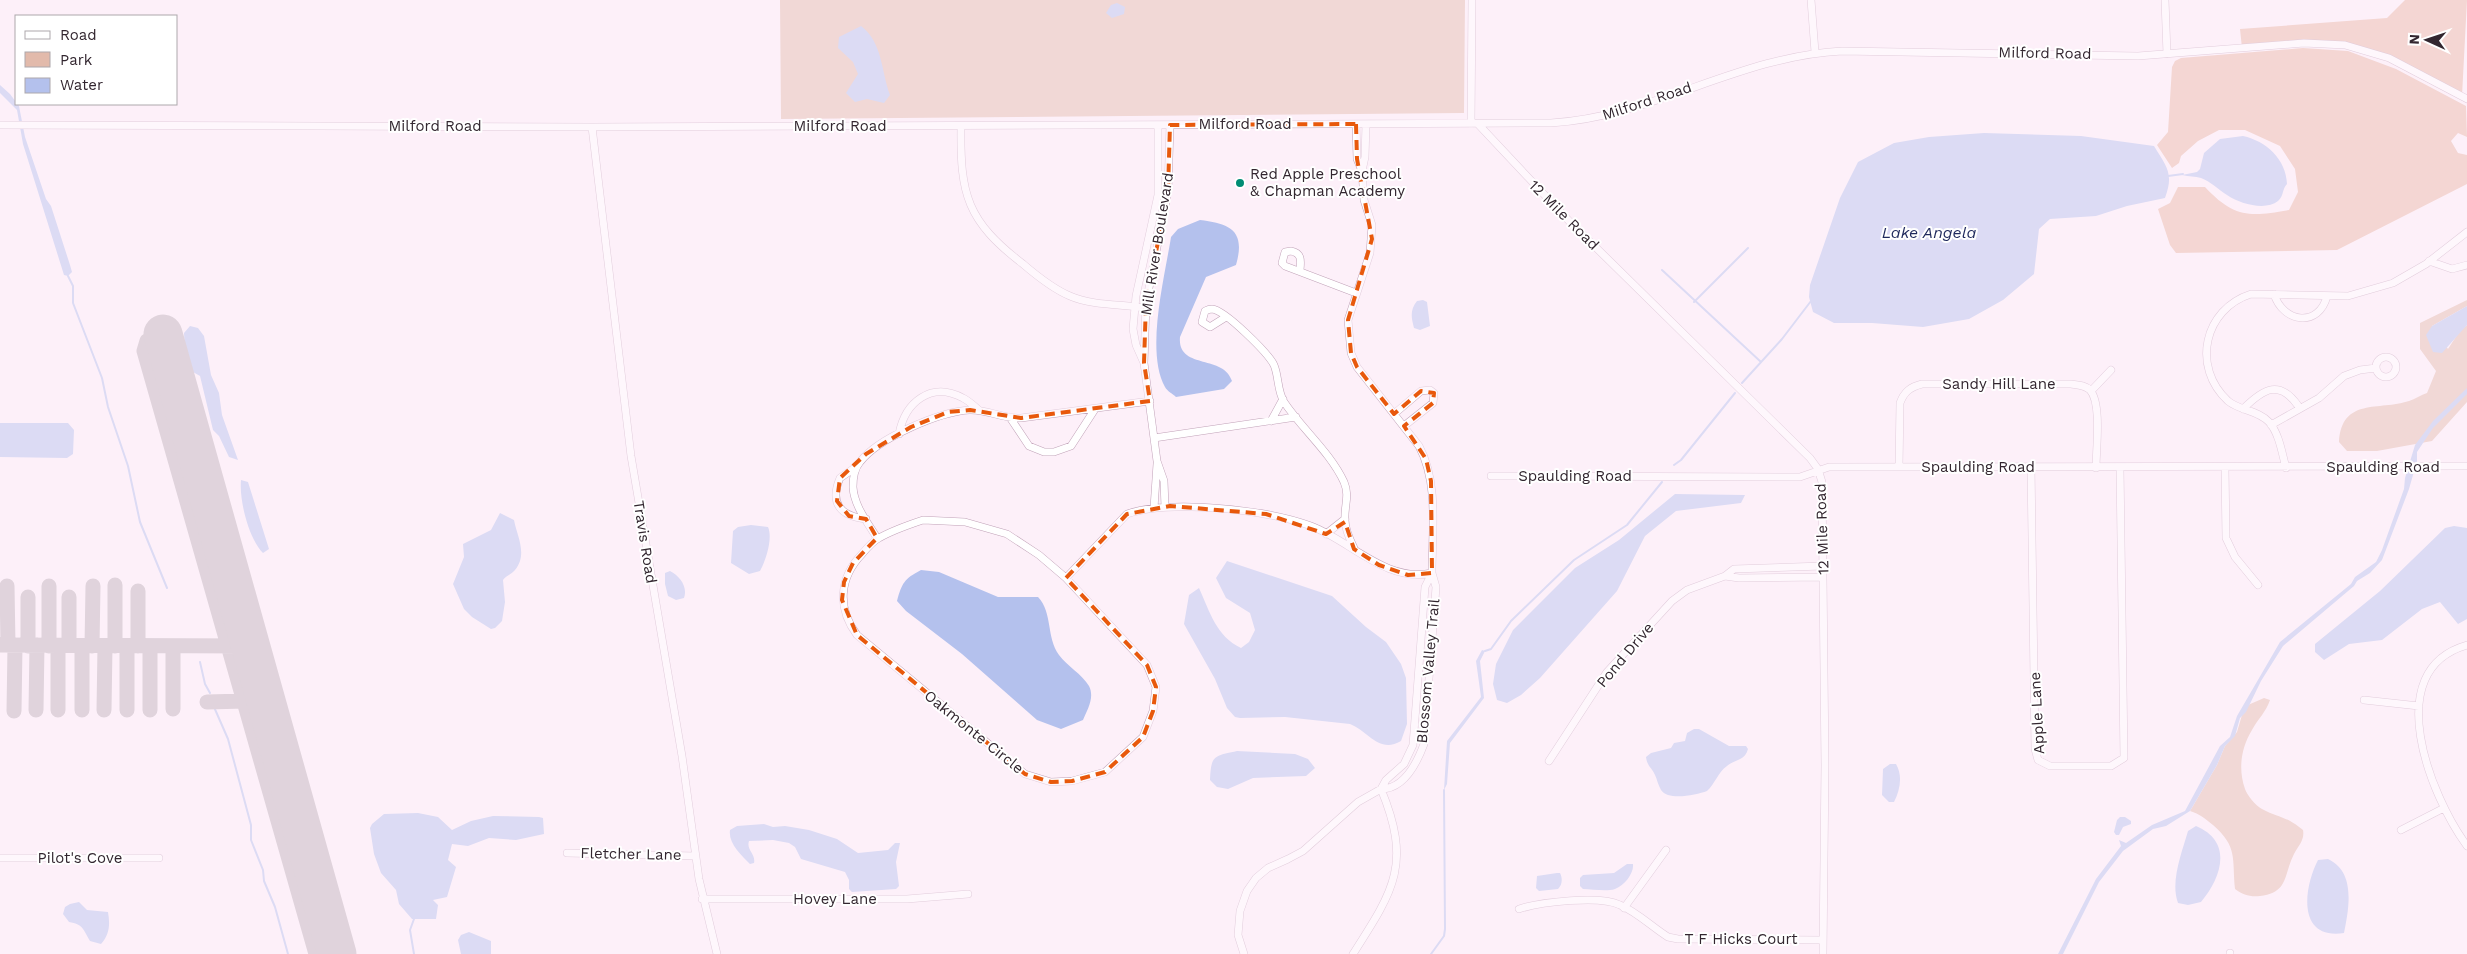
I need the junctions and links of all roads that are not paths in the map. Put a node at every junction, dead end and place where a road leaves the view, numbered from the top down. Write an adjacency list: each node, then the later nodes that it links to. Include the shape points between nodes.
1 (1472, 0): 9 (street)
2 (1811, 0): 4 (street)
3 (2165, 0): 5 (street)
4 (1815, 52): 5 (street, Milford Road); 9 (street, Milford Road, via 1759,64 1631,109 1589,120)
5 (2167, 54): 6 (street, Milford Road, via 2304,43 2345,45 2389,58)
6 (2467, 99)
7 (1356, 124): 8 (street, Milford Road); 12 (street, Milford Road); 15 (street, Blossom Valley Trail)
8 (1366, 124): 9 (street, Milford Road); 15 (street, Blossom Valley Trail)
9 (1475, 124): 53 (street, 12 Mile Road)
10 (3, 125): 14 (street, Milford Road)
11 (1158, 125): 12 (street, Milford Road); 13 (street, Milford Road); 23 (street, Mill River Boulevard, via 1158,195)
12 (1170, 125): 24 (street, Mill River Boulevard, via 1168,192)
13 (961, 126): 14 (street, Milford Road); 23 (street, via 963,184 975,216 1005,251 1042,280 1070,296)
14 (592, 127): 80 (street, Travis Road, via 631,456)
15 (1362, 171): 20 (street, Blossom Valley Trail, via 1372,239)
16 (2467, 232): 17 (street)
17 (2429, 262): 18 (street, via 2452,269); 22 (street, via 2393,283 2348,296)
18 (2467, 265)
19 (1300, 270): 20 (street)
20 (1356, 293): 36 (street, Blossom Valley Trail, via 1348,320 1351,352 1357,366)
21 (2274, 294): 22 (street); 22 (street, via 2282,311 2298,318 2317,313); 34 (street, via 2260,293 2240,298 2222,311 2212,325 2206,345 2206,361 2218,390 2228,401)
22 (2327, 296)
23 (1135, 306): 24 (street); 26 (street, Mill River Boulevard, via 1135,337)
24 (1146, 308): 26 (street, Mill River Boulevard)
25 (1226, 318): 30 (street, via 1267,354 1276,371)
26 (1144, 363): 31 (street, Mill River Boulevard)
27 (2376, 368): 32 (street, via 2344,376 2320,398)
28 (2111, 370): 29 (street)
29 (2091, 391): 47 (street, Sandy Hill Lane, via 2071,384 1914,386 1904,394 1900,403); 49 (street, via 2096,412)
30 (1283, 400): 37 (street); 39 (street)
31 (1150, 401): 33 (street); 43 (street, Mill River Boulevard)
32 (2300, 407): 34 (street, via 2288,394 2270,388 2258,394); 40 (street)
33 (1095, 409): 38 (street); 38 (street, via 1071,446 1054,452 1029,446)
34 (2243, 409): 40 (street, via 2261,416)
35 (979, 411): 38 (street); 42 (street, via 948,412); 42 (street, via 963,398 941,392 921,396 912,404)
36 (1394, 414): 41 (street, Blossom Valley Trail); 41 (street, via 1421,391 1434,393 1433,403)
37 (1296, 418): 39 (street); 58 (street, via 1344,483 1348,502)
38 (1011, 419)
39 (1271, 421): 43 (street)
40 (2271, 425): 52 (street)
41 (1404, 426): 64 (street, Blossom Valley Trail, via 1426,459 1431,481)
42 (899, 434): 46 (street, via 866,454)
43 (1154, 438): 44 (street, Mill River Boulevard)
44 (1157, 461): 55 (street, Mill River Boulevard, via 1164,481); 56 (street, Mill River Boulevard)
45 (2467, 466): 52 (street, Spaulding Road)
46 (857, 467): 57 (street, via 854,499); 57 (street, via 840,478 837,501 839,508 849,516)
47 (1899, 467): 48 (street, Spaulding Road); 53 (street, Spaulding Road)
48 (2031, 467): 49 (street, Spaulding Road); 50 (street, Apple Lane, via 2035,749 2038,760 2050,766 2111,766 2124,758)
49 (2096, 468): 50 (street, Spaulding Road)
50 (2120, 468): 51 (street, Spaulding Road)
51 (2225, 468): 52 (street, Spaulding Road); 69 (street, via 2226,538 2235,557)
52 (2286, 468)
53 (1818, 469): 54 (street, Spaulding Road, via 1800,477); 62 (street, 12 Mile Road, via 1822,482)
54 (1491, 476)
55 (1164, 507): 56 (street); 59 (street, via 1266,514 1311,526)
56 (1154, 508): 68 (street, via 1127,514)
57 (866, 519): 60 (street)
58 (1345, 519): 59 (street); 61 (street)
59 (1326, 534): 61 (street)
60 (877, 538): 68 (street, Oakmonte Circle, via 923,520 965,522 1007,534 1039,554); 68 (street, Oakmonte Circle, via 853,563 844,582 842,600 848,623 857,635 1025,774 1051,782 1072,781 1105,772 1143,737 1154,712 1156,687 1147,665)
61 (1354, 549): 64 (street, via 1401,573 1420,576)
62 (1823, 566): 63 (street, Pond Drive); 67 (street, 12 Mile Road)
63 (1780, 567): 65 (street, Pond Drive, via 1734,569); 66 (street)
64 (1432, 573): 74 (street, Blossom Valley Trail, via 1425,587 1414,745 1404,764); 74 (street, Blossom Valley Trail, via 1436,587 1424,744 1408,776 1390,789)
65 (1725, 576): 66 (street, Pond Drive); 73 (street, Pond Drive, via 1700,584 1672,601 1607,672)
66 (1780, 576): 67 (street, Pond Drive)
67 (1823, 577): 87 (street, 12 Mile Road)
68 (1066, 578)
69 (2258, 585)
70 (2467, 645): 72 (street, via 2448,652 2434,665 2424,682)
71 (2364, 700): 72 (street)
72 (2419, 706): 75 (street, via 2424,757)
73 (1550, 761)
74 (1381, 789): 89 (street, via 1358,802 1288,860 1268,868 1256,878 1247,891 1240,912 1238,935); 90 (street, via 1394,819 1398,846 1396,872 1385,903)
75 (2444, 808): 76 (street); 77 (street)
76 (2401, 830)
77 (2467, 846)
78 (1666, 850): 85 (street)
79 (567, 852): 80 (street, Fletcher Lane)
80 (696, 856): 84 (street, Travis Road)
81 (0, 858): 82 (street, Pilot's Cove)
82 (159, 858)
83 (968, 894): 84 (street, Hovey Lane, via 881,900)
84 (702, 899): 88 (street, Travis Road)
85 (1624, 908): 86 (street, T F Hicks Court, via 1619,904 1575,901 1536,903); 87 (street, T F Hicks Court, via 1668,937 1678,939)
86 (1520, 909)
87 (1823, 940): 91 (street, 12 Mile Road)
88 (717, 954)
89 (1244, 954)
90 (1353, 954)
91 (1823, 954)

